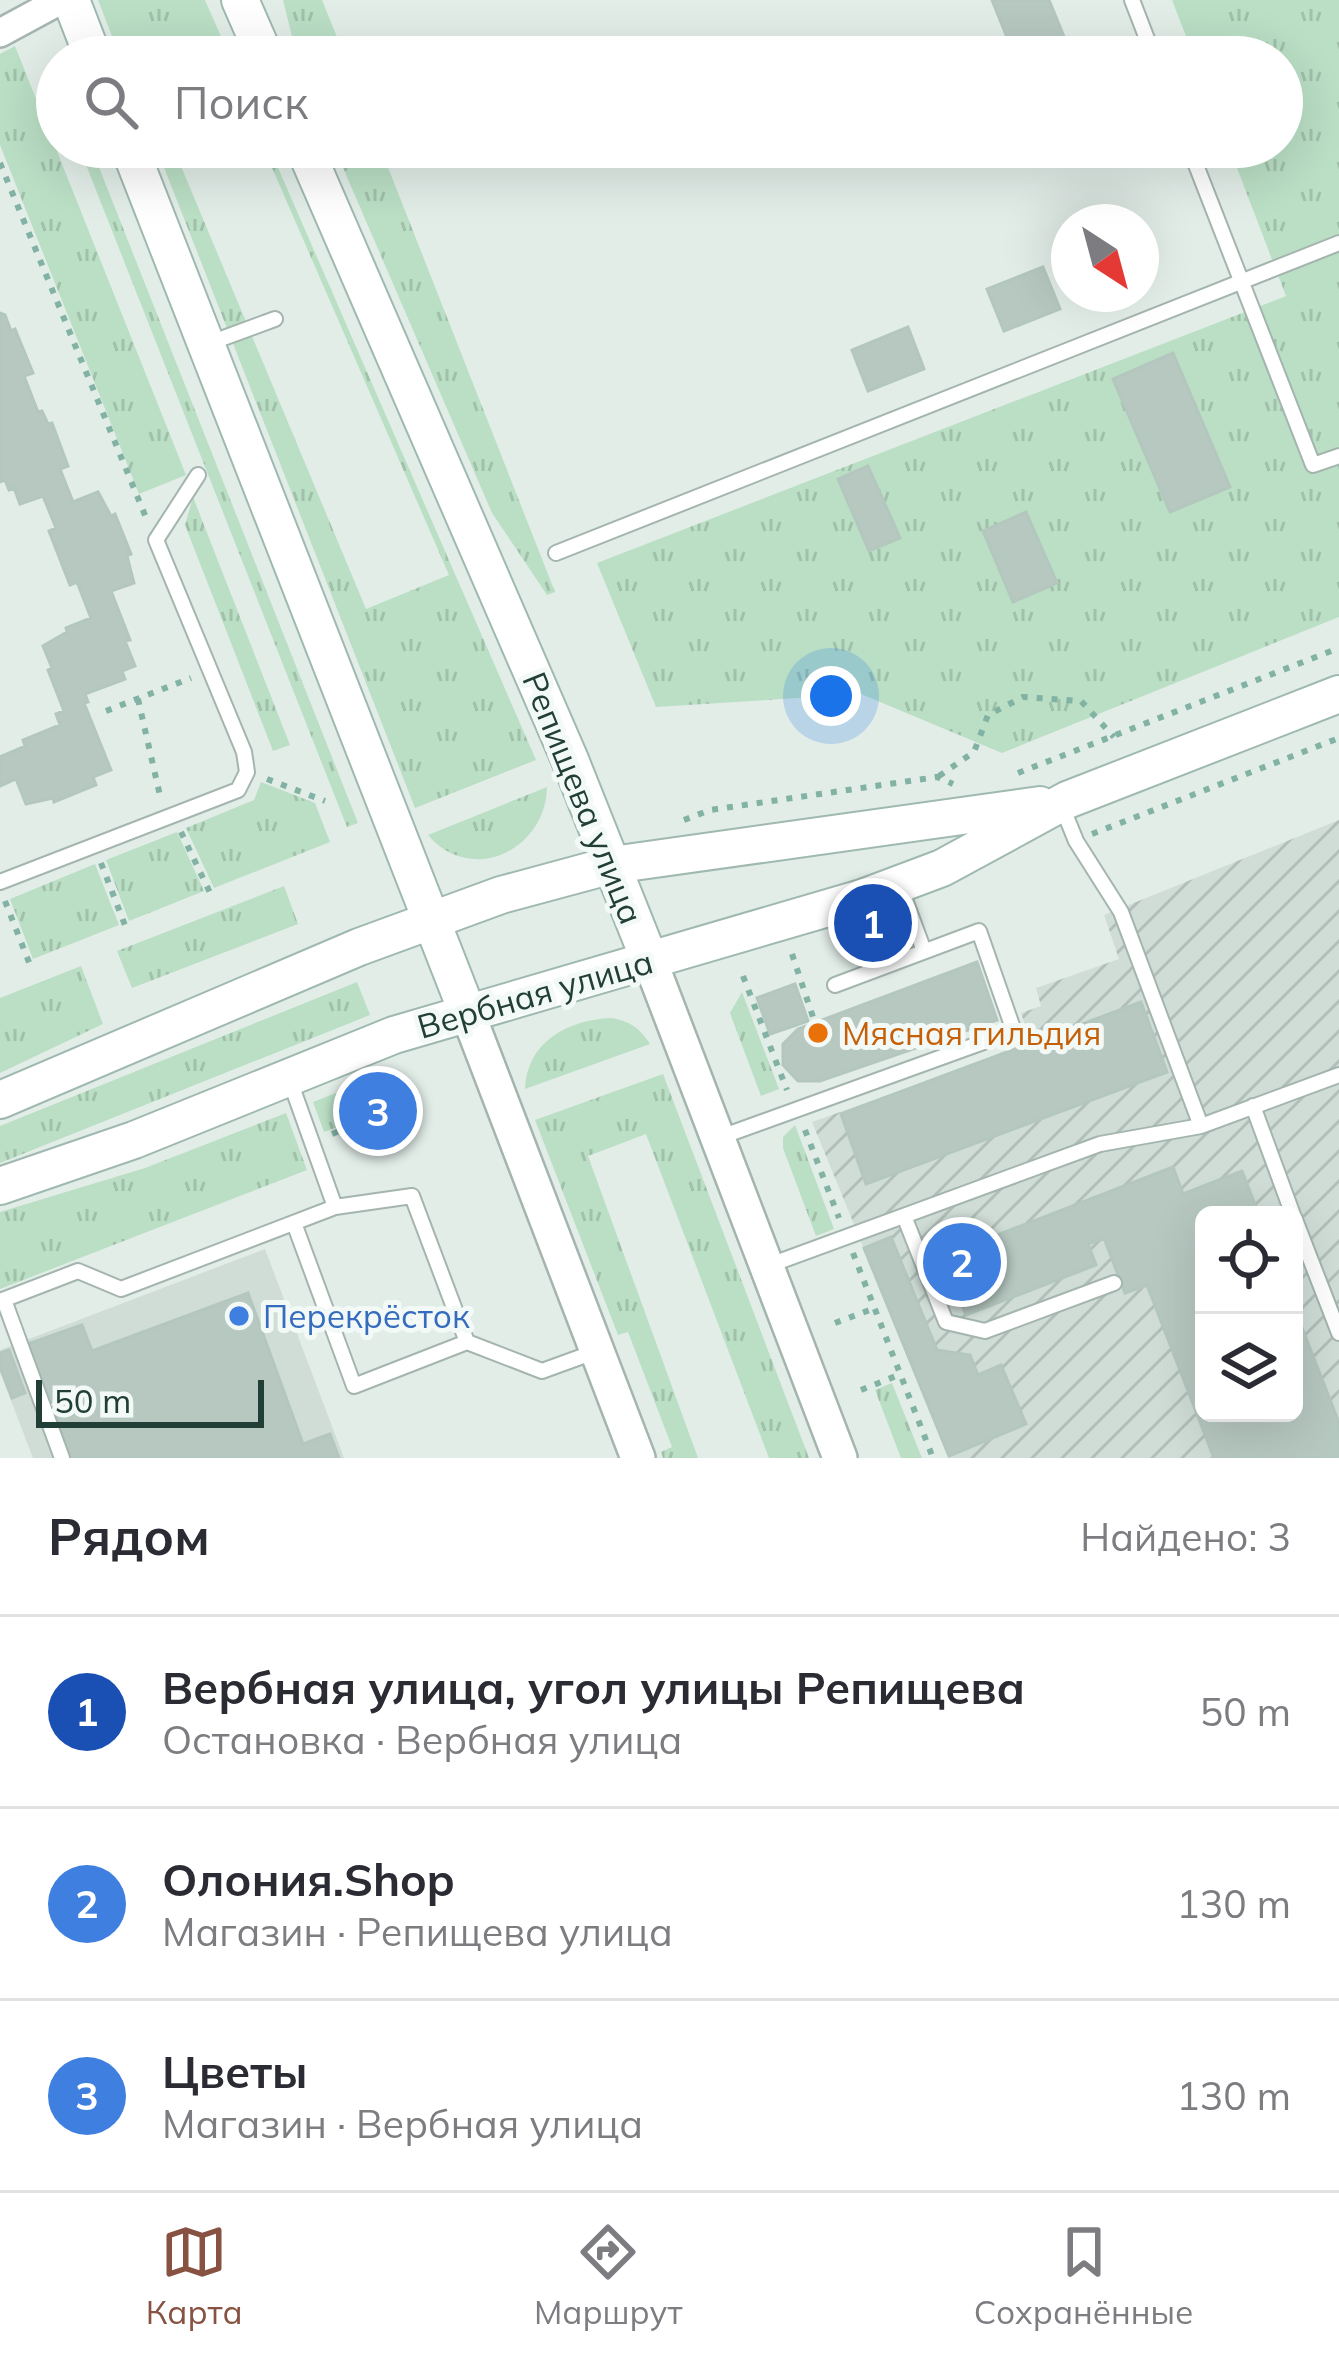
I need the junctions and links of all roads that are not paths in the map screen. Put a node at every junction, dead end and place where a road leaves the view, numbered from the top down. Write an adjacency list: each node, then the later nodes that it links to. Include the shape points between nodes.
1 (61, 0): 6 (street)
2 (71, 0): 7 (main road)
3 (241, 0): 8 (main road)
4 (261, 0): 9 (street)
5 (1132, 0): 10 (lane)
6 (0, 33)
7 (86, 36)
8 (256, 36)
9 (261, 36)
10 (1146, 36)
11 (137, 168): 17 (main road)
12 (313, 168): 23 (main road, Репищева улица)
13 (1197, 168): 15 (lane)
14 (1339, 243): 15 (lane)
15 (1240, 278): 18 (lane, via 1313,465); 20 (lane)
16 (275, 319): 17 (lane)
17 (207, 344): 26 (main road)
18 (1339, 456)
19 (198, 475): 25 (lane, via 156,540 247,772 238,790)
20 (556, 553)
21 (1339, 694): 22 (main road, Вербная улица)
22 (1064, 802): 23 (main road, Вербная улица); 24 (main road, Вербная улица); 35 (lane, via 1076,841 1121,912)
23 (612, 865): 26 (main road, Вербная улица); 28 (main road, Репищева улица)
24 (899, 884): 27 (lane); 28 (main road, Вербная улица)
25 (0, 886)
26 (433, 918): 30 (main road); 33 (main road, Вербная улица)
27 (924, 951): 29 (lane); 36 (lane, via 979,931 1014,1031)
28 (650, 961): 30 (main road, Вербная улица); 36 (street, Репищева улица)
29 (836, 985)
30 (468, 1014): 32 (main road, Вербная улица); 48 (street)
31 (1339, 1075): 34 (lane)
32 (289, 1078): 37 (main road, Вербная улица); 39 (lane)
33 (0, 1100)
34 (1253, 1106): 35 (lane); 38 (lane)
35 (1201, 1126): 40 (lane, via 1100,1144)
36 (718, 1138): 43 (street, Репищева улица)
37 (0, 1186)
38 (1290, 1206)
39 (335, 1207): 41 (lane); 47 (lane, via 412,1196)
40 (904, 1216): 43 (lane); 44 (lane, via 946,1322 985,1330)
41 (294, 1223): 45 (lane, via 122,1289 78,1271); 47 (lane, via 354,1386)
42 (1303, 1239): 46 (lane)
43 (767, 1266): 51 (street, Репищева улица)
44 (1114, 1283)
45 (2, 1301): 49 (lane)
46 (1339, 1333)
47 (467, 1342): 48 (lane, via 542,1371)
48 (597, 1351): 50 (street)
49 (62, 1458)
50 (638, 1458)
51 (840, 1458)

